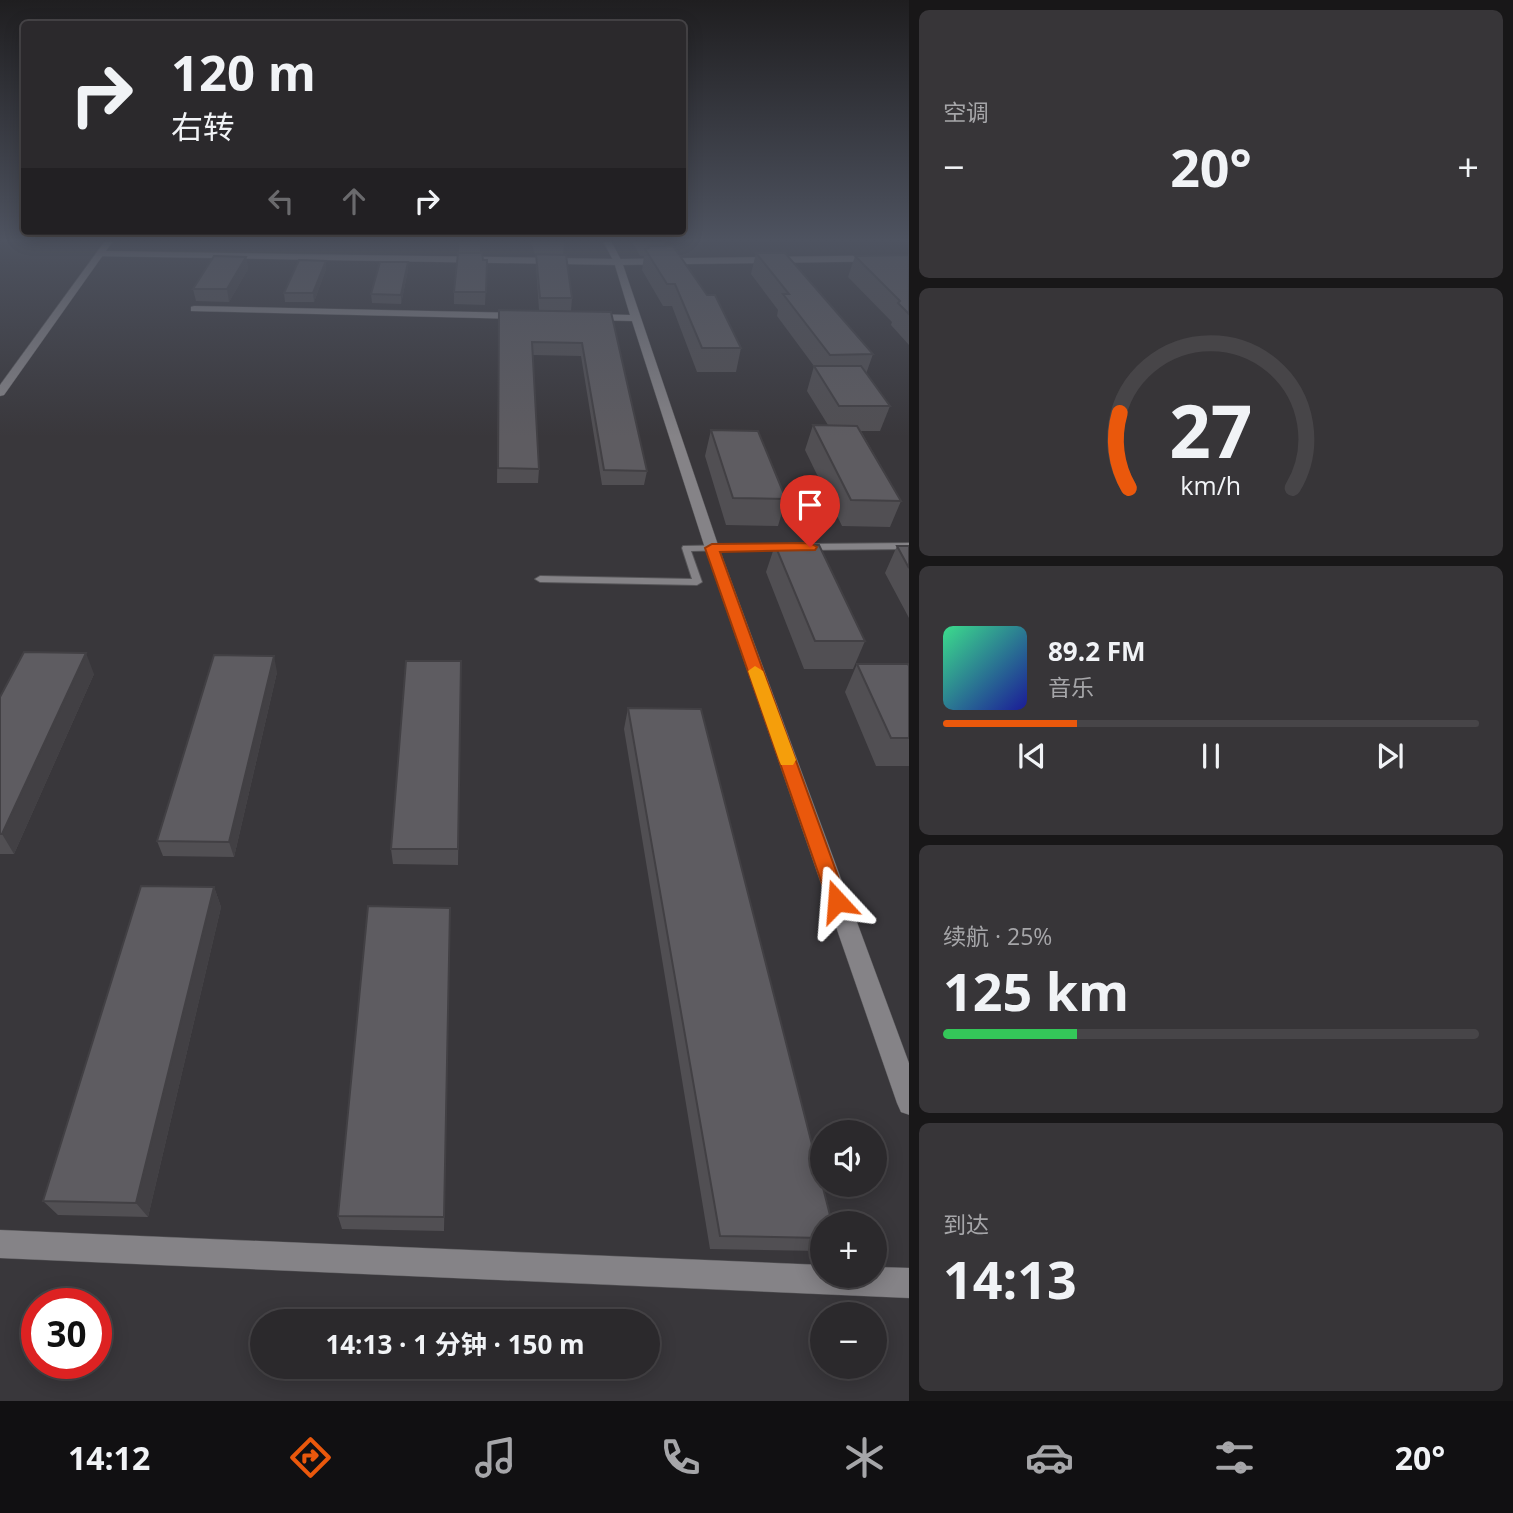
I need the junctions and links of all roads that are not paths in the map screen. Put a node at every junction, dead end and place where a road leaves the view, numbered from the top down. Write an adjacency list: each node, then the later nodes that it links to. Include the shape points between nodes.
1 (62, 306): 7 (street)
2 (632, 306): 6 (street)
3 (194, 309): 4 (street)
4 (540, 316)
5 (581, 317): 6 (street)
6 (636, 318): 9 (street)
7 (0, 393)
8 (909, 546): 9 (lane)
9 (712, 548): 10 (lane, via 687,548 697,582); 11 (street)
10 (540, 579)
11 (909, 1103)
12 (0, 1244): 13 (street)
13 (909, 1283)

